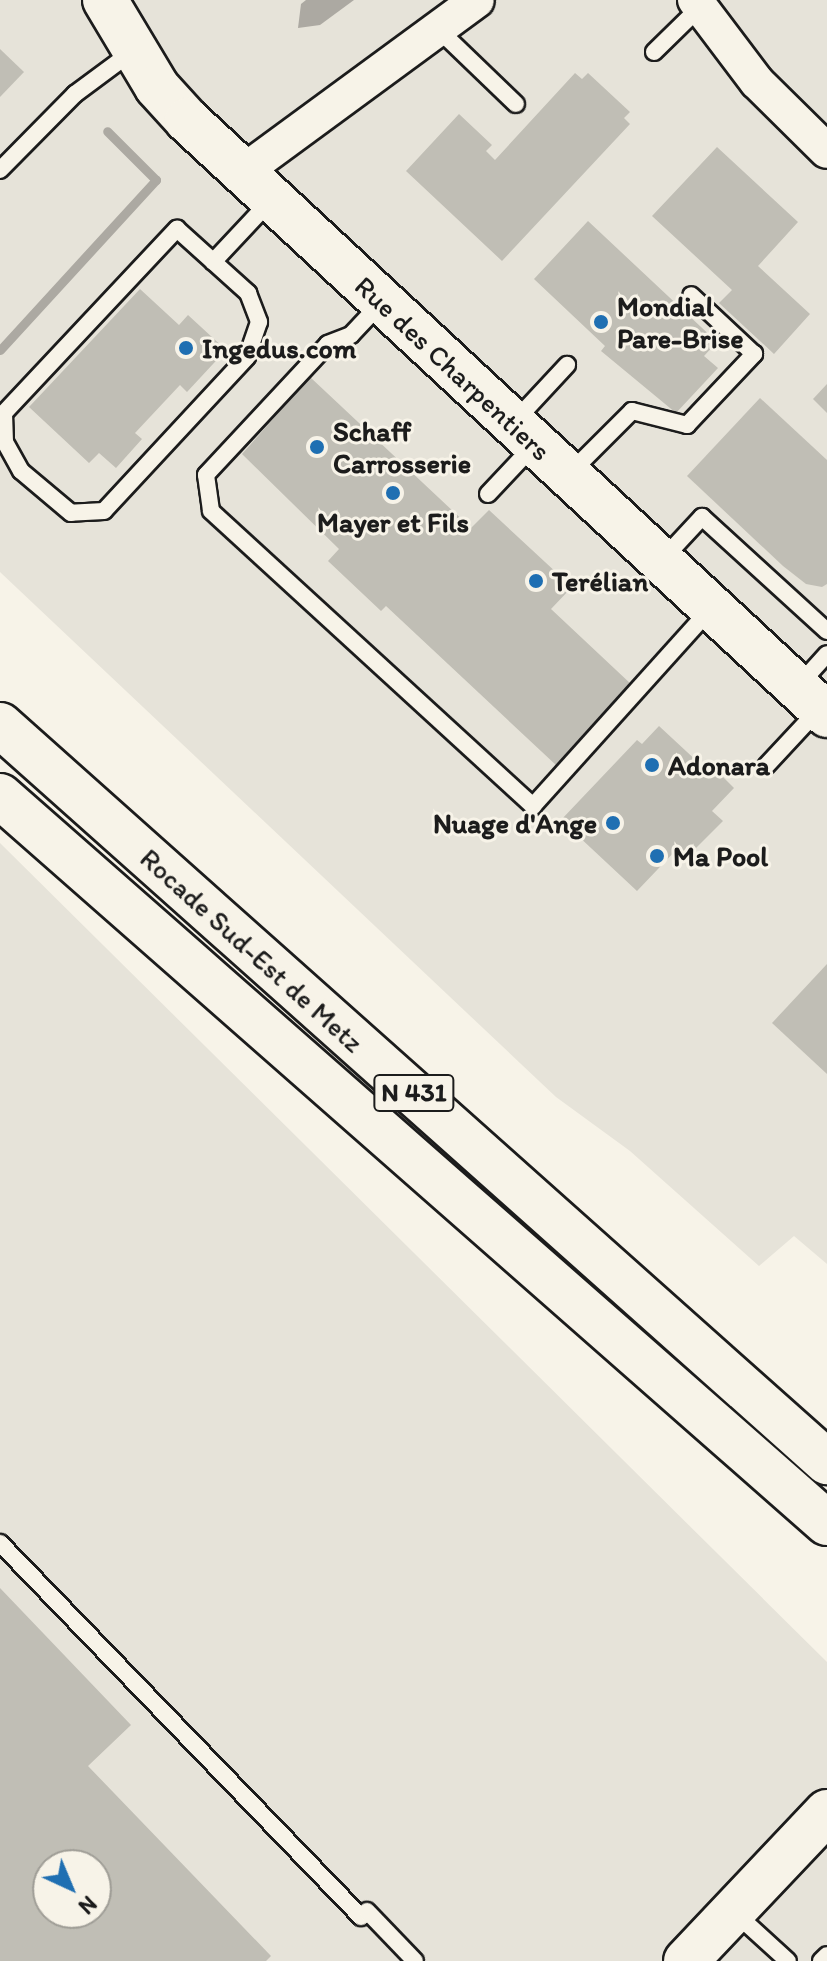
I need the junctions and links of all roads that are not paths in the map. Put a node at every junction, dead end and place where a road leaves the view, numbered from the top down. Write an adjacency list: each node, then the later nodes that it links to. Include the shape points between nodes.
1 (105, 0): 5 (main road, Rue des Charpentiers)
2 (477, 0): 4 (street)
3 (697, 4): 6 (lane); 8 (street, via 757,82)
4 (438, 29): 7 (lane); 10 (street)
5 (133, 51): 9 (lane, via 75,94); 10 (main road, Rue des Charpentiers, via 187,120)
6 (654, 52)
7 (516, 104)
8 (827, 151)
9 (0, 170)
10 (258, 186): 11 (lane); 13 (main road, Rue des Charpentiers)
11 (213, 262): 11 (lane, via 248,293 259,322 247,357 104,511 71,513 21,471 5,442 4,413 177,229)
12 (691, 295): 16 (lane, via 754,354 687,425 632,411)
13 (382, 301): 15 (main road, Rue des Charpentiers); 19 (lane, via 351,335 328,344 206,475 211,511 533,806)
14 (567, 365): 15 (lane)
15 (524, 433): 16 (main road, Rue des Charpentiers); 17 (lane)
16 (568, 475): 18 (main road, Rue des Charpentiers)
17 (488, 494)
18 (661, 561): 19 (main road, Rue des Charpentiers); 20 (lane, via 702,517)
19 (711, 608): 22 (main road, Rue des Charpentiers)
20 (827, 631)
21 (827, 654): 22 (lane)
22 (814, 704): 24 (lane)
23 (0, 725): 26 (main road, Rocade Sud-Est de Metz / N 431)
24 (766, 766)
25 (0, 796): 27 (main road, Rocade Sud-Est de Metz / N 431)
26 (827, 1462)
27 (827, 1523)
28 (0, 1543): 32 (lane)
29 (827, 1812): 30 (main road)
30 (733, 1911): 33 (main road); 34 (lane)
31 (827, 1955): 35 (lane)
32 (415, 1961)
33 (686, 1961)
34 (788, 1961)
35 (821, 1961)

